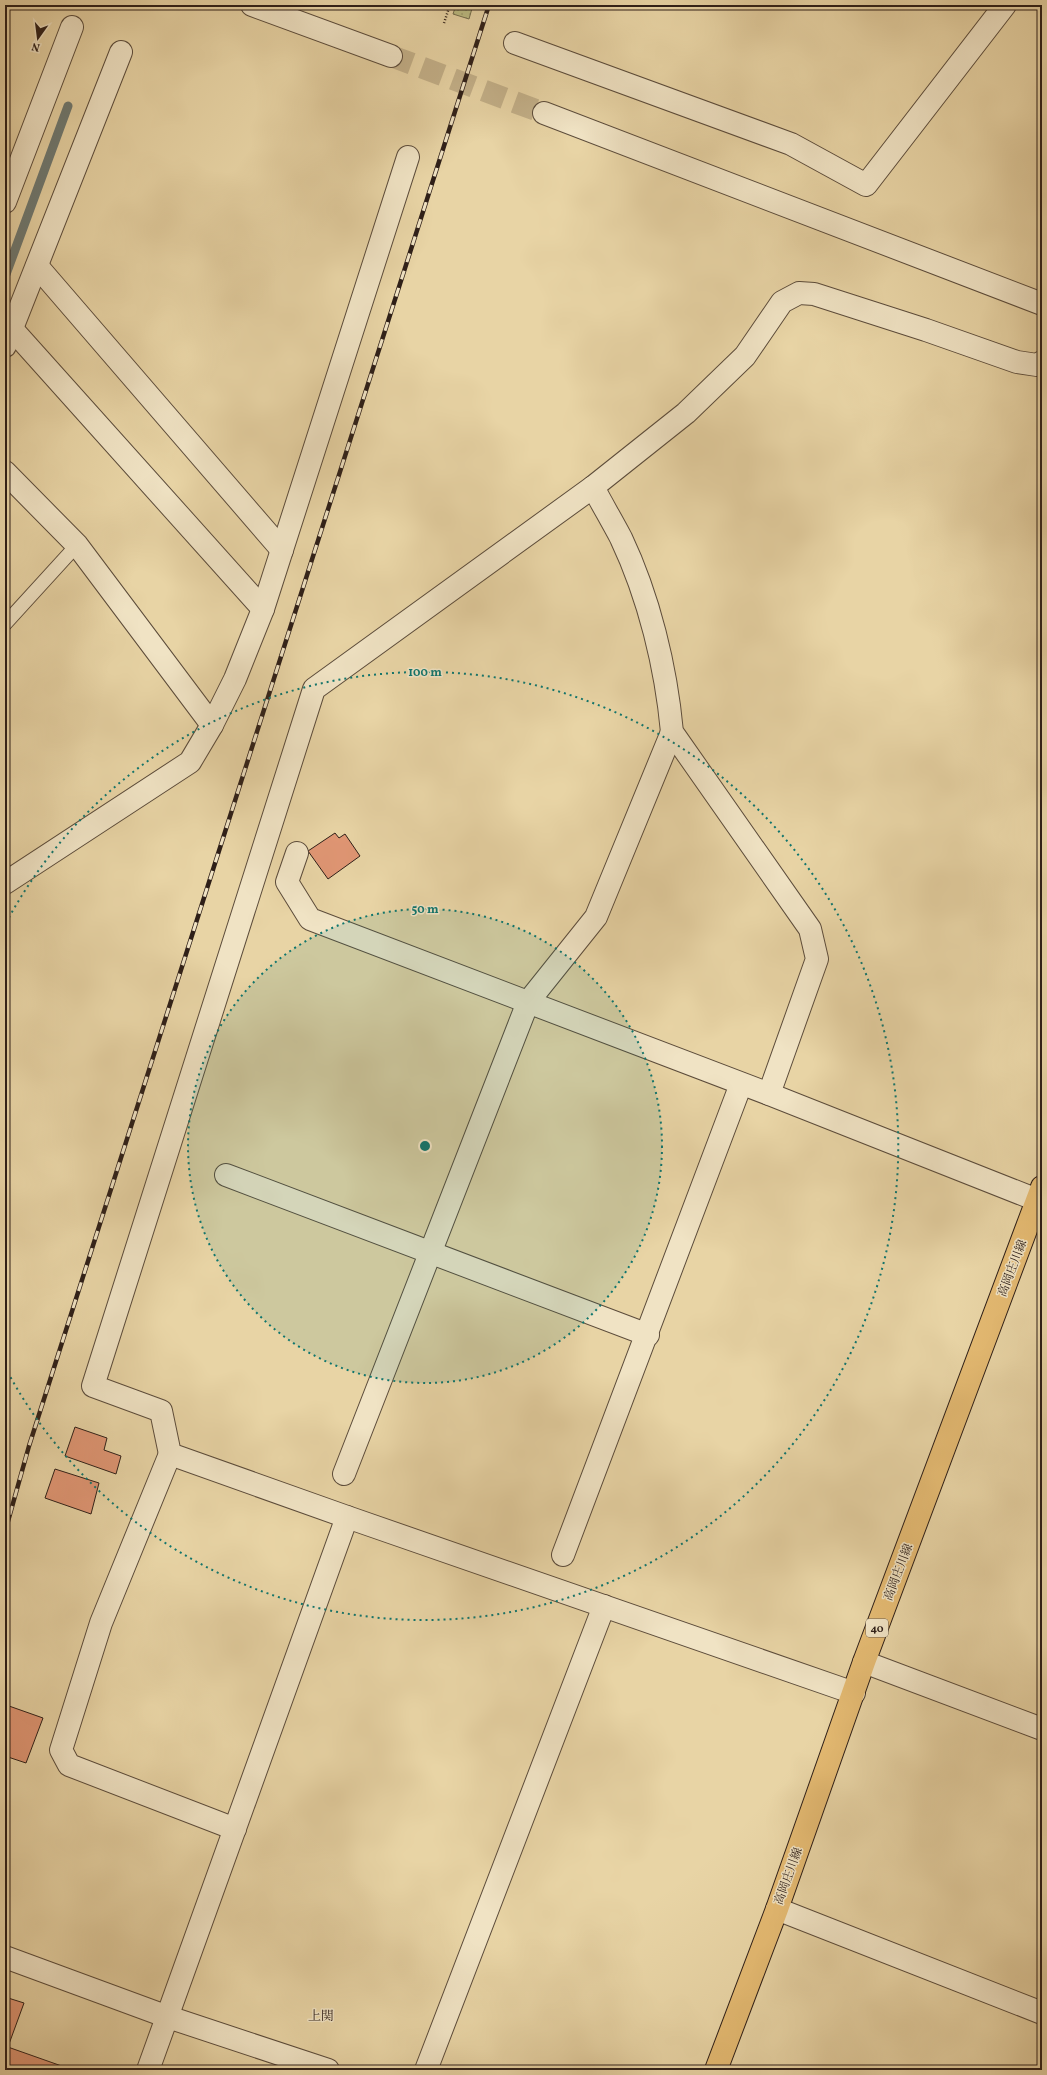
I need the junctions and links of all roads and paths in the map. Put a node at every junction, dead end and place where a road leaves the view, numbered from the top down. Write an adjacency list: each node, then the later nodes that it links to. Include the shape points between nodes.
1 (252, 5): 8 (street)
2 (450, 5): 4 (path)
3 (1005, 5): 6 (street, via 866,185 791,144)
4 (444, 23)
5 (72, 28): 11 (street)
6 (515, 43)
7 (121, 52): 12 (street)
8 (391, 56)
9 (544, 113): 13 (street)
10 (408, 157): 19 (street)
11 (5, 202)
12 (36, 266): 14 (street); 19 (street)
13 (1042, 304)
14 (8, 337): 20 (street)
15 (1042, 362): 17 (street, via 1037,365 1017,362 814,294 799,293 782,302 745,356 686,413)
16 (5, 472): 18 (street)
17 (593, 487): 23 (street, via 621,539 651,617 669,700); 33 (street, via 314,689 93,1386 161,1411)
18 (77, 545): 21 (lane); 22 (street)
19 (282, 550): 20 (street)
20 (263, 609): 22 (street, via 235,679)
21 (5, 624)
22 (212, 725): 25 (street, via 190,762)
23 (672, 732): 26 (street, via 596,917); 28 (street, via 810,929 818,959)
24 (297, 853): 26 (street, via 287,882 310,919)
25 (5, 883)
26 (528, 1002): 27 (street); 31 (street)
27 (741, 1084): 28 (street); 32 (street)
28 (769, 1094): 30 (street)
29 (226, 1175): 31 (street)
30 (1040, 1193): 38 (main road, 高岡庄川線 / 40)
31 (430, 1253): 32 (street); 34 (street)
32 (648, 1335): 36 (street)
33 (170, 1454): 35 (street); 41 (street, via 101,1623 61,1750 69,1765)
34 (344, 1474)
35 (347, 1518): 37 (street); 41 (street)
36 (563, 1555)
37 (604, 1606): 39 (street); 48 (street)
38 (864, 1662): 39 (main road, 高岡庄川線 / 40); 40 (street)
39 (854, 1693): 42 (main road, 高岡庄川線 / 40)
40 (1042, 1729)
41 (235, 1829): 45 (street)
42 (777, 1909): 44 (street); 49 (main road, 高岡庄川線 / 40)
43 (5, 1957): 45 (street)
44 (1042, 2013)
45 (168, 2017): 46 (street); 47 (street)
46 (148, 2070)
47 (328, 2070)
48 (426, 2070)
49 (716, 2070)

